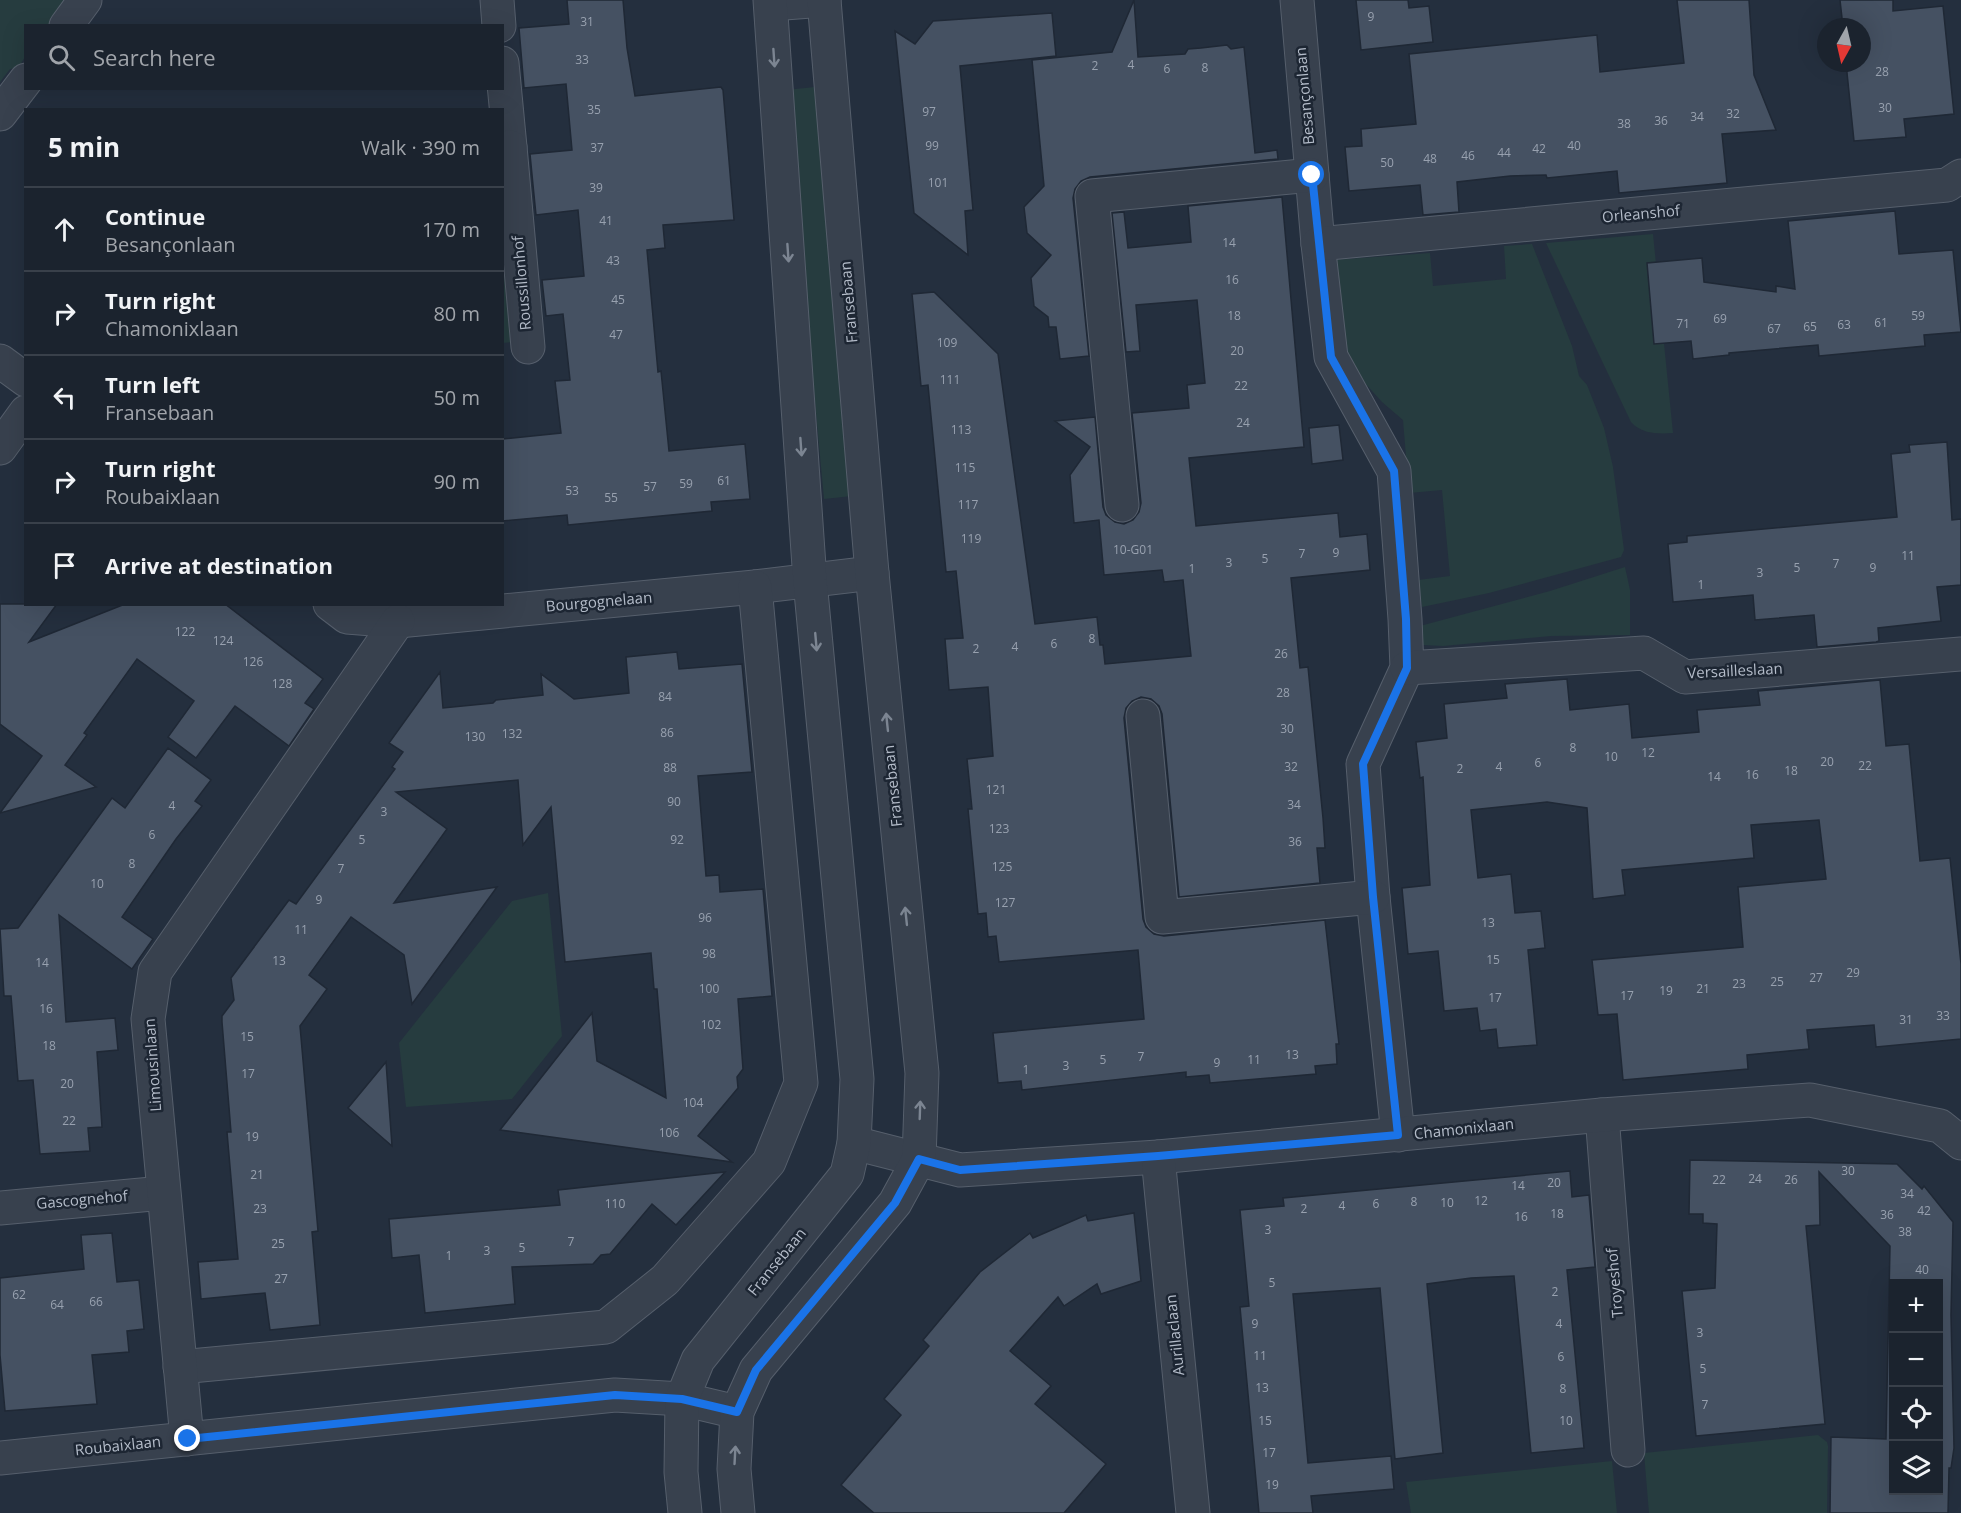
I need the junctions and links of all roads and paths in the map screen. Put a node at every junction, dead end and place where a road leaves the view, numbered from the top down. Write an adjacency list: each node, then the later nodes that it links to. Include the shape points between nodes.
1 (85, 0): 6 (street)
2 (497, 0): 7 (street)
3 (824, 0): 5 (street); 21 (street, Fransebaan)
4 (1297, 0): 12 (street, Besançonlaan)
5 (770, 2): 22 (street, Fransebaan, one-way to 22)
6 (67, 24)
7 (499, 24)
8 (24, 83): 10 (street)
9 (503, 90): 11 (street, Roussillonhof)
10 (0, 114)
11 (506, 151): 15 (street, Roussillonhof)
12 (1312, 175): 14 (street, Besançonlaan); 20 (street, via 1092,196)
13 (1961, 176): 14 (street, Orleanshof, via 1947,185)
14 (1318, 244): 27 (street, Besançonlaan, via 1331,357 1394,471)
15 (528, 347)
16 (0, 361): 17 (street)
17 (24, 379)
18 (24, 415): 19 (street)
19 (0, 448)
20 (1122, 505)
21 (872, 573): 22 (street, Bourgognelaan); 35 (street, Fransebaan, one-way to 21, via 922,1073)
22 (810, 581): 23 (street, Bourgognelaan); 32 (street, Fransebaan, one-way to 32, via 857,1078)
23 (755, 587): 25 (street, Bourgognelaan); 38 (street, via 801,1083 769,1162 665,1280 606,1327)
24 (333, 606): 25 (street, Bourgognelaan, via 347,617)
25 (398, 621): 36 (street, Limousinlaan, via 155,972 147,1019)
26 (1961, 654): 27 (street, Versailleslaan, via 1685,676 1644,652)
27 (1407, 668): 29 (street, Besançonlaan, via 1363,764)
28 (1143, 716): 29 (street, via 1162,917)
29 (1373, 897): 31 (street, Besançonlaan)
30 (1602, 1115): 31 (street, Chamonixlaan); 33 (street, Chamonixlaan, via 1810,1100 1940,1126); 42 (street, Troyeshof)
31 (1398, 1135): 34 (street, Chamonixlaan)
32 (854, 1143): 35 (street, Chamonixlaan); 39 (street, Fransebaan, via 847,1174 698,1360)
33 (1961, 1143)
34 (1158, 1156): 35 (street, Chamonixlaan, via 960,1170); 46 (street, Aurillaclaan)
35 (919, 1159): 40 (street, Fransebaan, via 895,1203 756,1370)
36 (163, 1193): 37 (street, Gascognehof); 38 (street, Limousinlaan)
37 (0, 1208)
38 (180, 1367): 41 (street, Limousinlaan)
39 (682, 1399): 40 (street, Roubaixlaan); 41 (street, Roubaixlaan, via 615,1395); 44 (street, Fransebaan)
40 (737, 1412): 45 (street, Fransebaan, one-way to 40, via 734,1469)
41 (188, 1439): 43 (street, Roubaixlaan)
42 (1628, 1450)
43 (0, 1458)
44 (685, 1513)
45 (738, 1513)
46 (1193, 1513)

